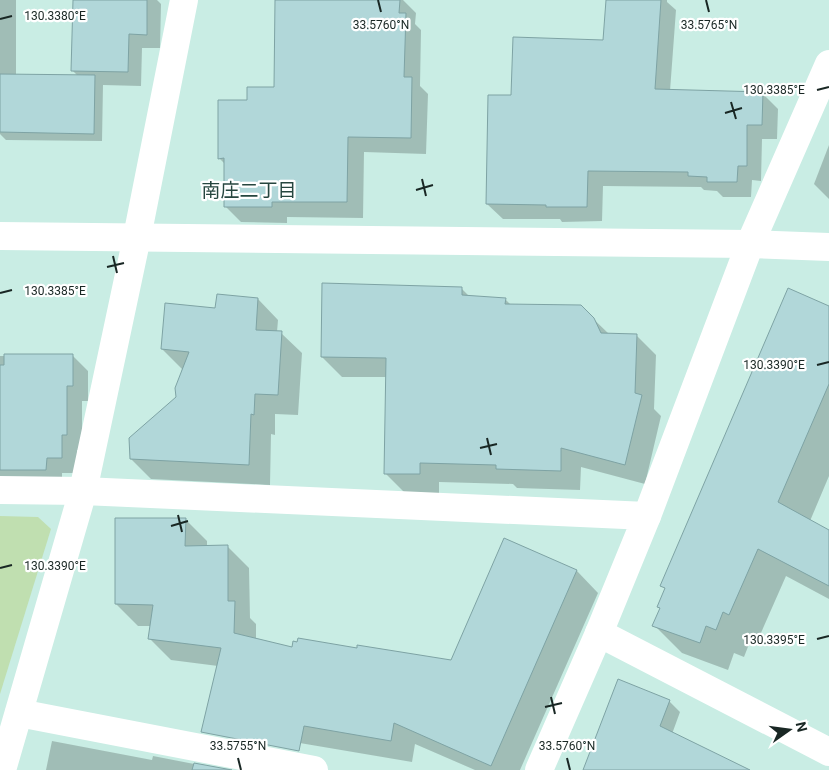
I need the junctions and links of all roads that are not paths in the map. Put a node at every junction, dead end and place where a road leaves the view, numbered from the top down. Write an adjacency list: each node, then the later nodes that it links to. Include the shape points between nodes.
1 (184, 0): 4 (street)
2 (829, 64): 5 (street)
3 (0, 236): 4 (street)
4 (137, 237): 5 (street); 8 (street)
5 (750, 244): 6 (street); 9 (street)
6 (829, 247)
7 (0, 490): 8 (street)
8 (83, 491): 9 (street); 11 (street)
9 (647, 516): 10 (street)
10 (599, 633): 12 (street); 15 (street)
11 (19, 713): 13 (street); 14 (street)
12 (829, 752)
13 (2, 770)
14 (314, 770)
15 (539, 770)

